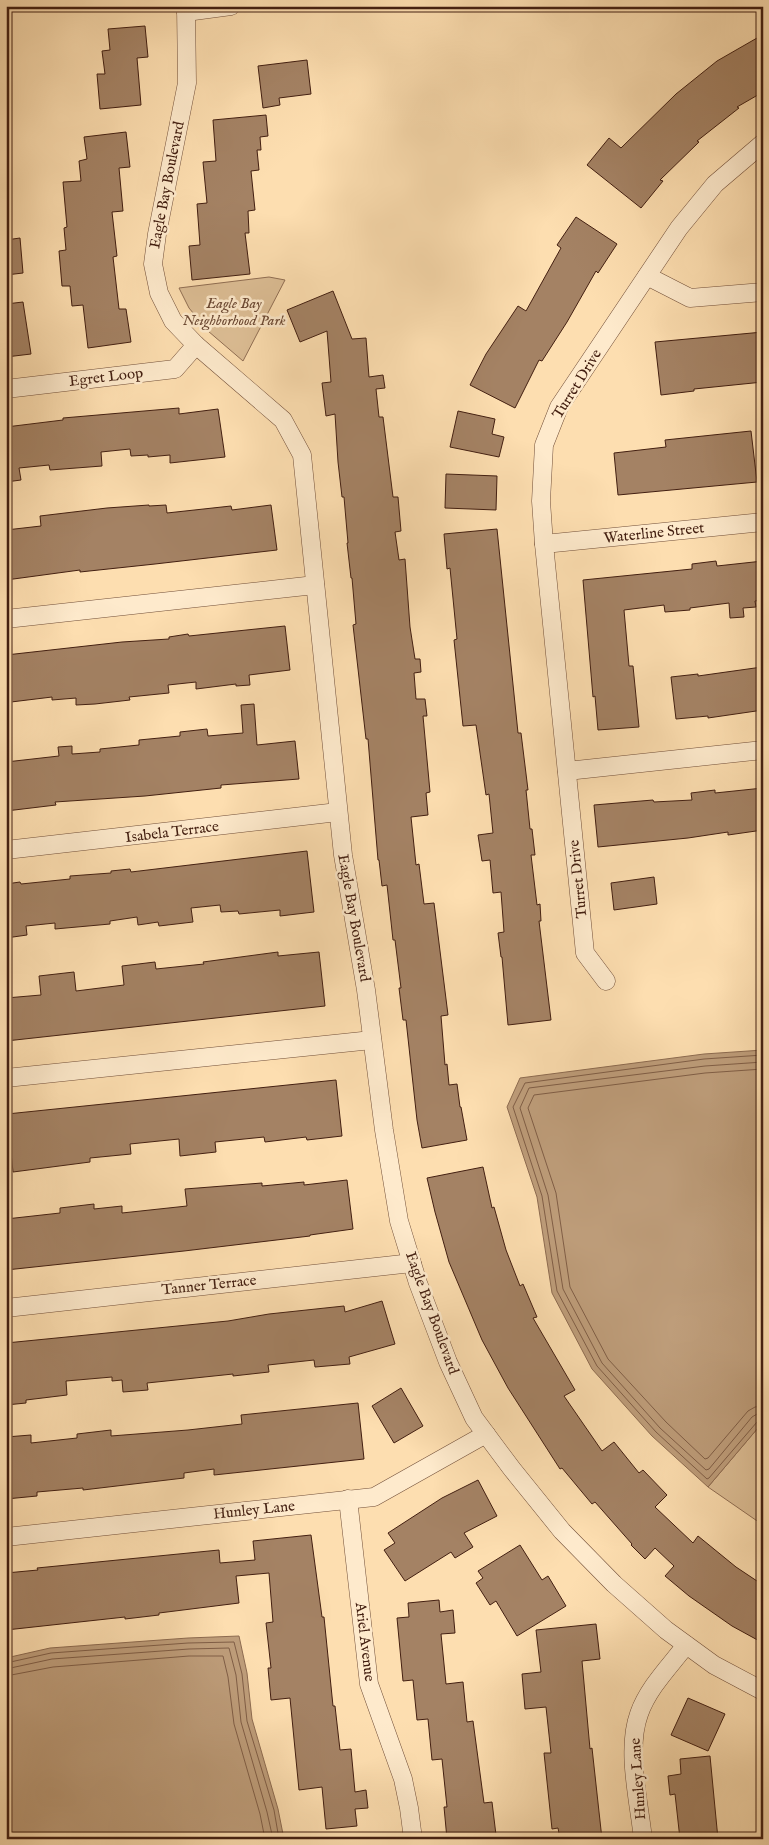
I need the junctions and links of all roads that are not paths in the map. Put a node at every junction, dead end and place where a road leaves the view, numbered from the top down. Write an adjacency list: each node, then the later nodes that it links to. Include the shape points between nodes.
1 (231, 6): 2 (street)
2 (186, 9): 6 (street, Eagle Bay Boulevard, via 186,83 153,264 159,293 173,321)
3 (763, 143): 4 (street, Turret Drive, via 715,184 678,228)
4 (647, 276): 5 (street, via 690,298); 9 (street, Turret Drive, via 559,407 544,445 541,501)
5 (763, 292)
6 (196, 345): 7 (street, Egret Loop, via 175,369); 10 (street, Eagle Bay Boulevard, via 283,420 302,455)
7 (6, 389)
8 (763, 522): 9 (street, Waterline Street)
9 (544, 544): 13 (street, Turret Drive)
10 (315, 585): 11 (street); 14 (street, Eagle Bay Boulevard)
11 (6, 619)
12 (763, 750): 13 (street)
13 (567, 771): 16 (street, Turret Drive, via 585,953)
14 (338, 812): 15 (street, Isabela Terrace); 17 (street, Eagle Bay Boulevard)
15 (6, 850)
16 (606, 981)
17 (372, 1040): 18 (street); 19 (street, Eagle Bay Boulevard, via 399,1220)
18 (6, 1078)
19 (412, 1263): 20 (street, Tanner Terrace); 21 (street, Eagle Bay Boulevard, via 448,1362 474,1418)
20 (6, 1308)
21 (486, 1434): 22 (street, Hunley Lane, via 374,1497); 24 (street, Eagle Bay Boulevard, via 562,1531 614,1584)
22 (348, 1499): 23 (street, Hunley Lane); 26 (street, Ariel Avenue, via 369,1684 403,1779)
23 (6, 1537)
24 (686, 1645): 25 (street, Eagle Bay Boulevard, via 714,1666); 27 (street, Hunley Lane, via 652,1688 634,1733 633,1752)
25 (763, 1691)
26 (413, 1839)
27 (643, 1839)

